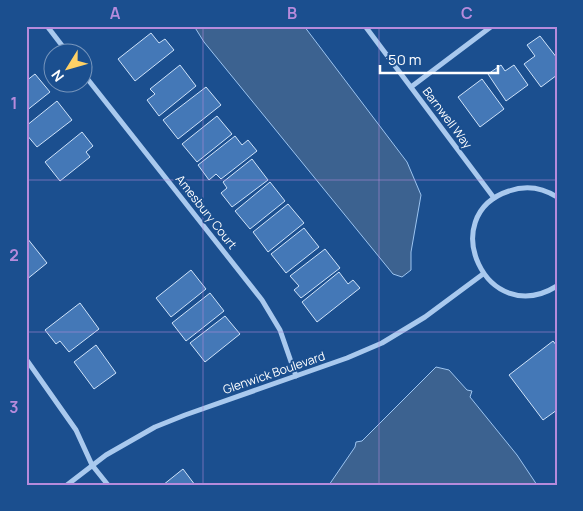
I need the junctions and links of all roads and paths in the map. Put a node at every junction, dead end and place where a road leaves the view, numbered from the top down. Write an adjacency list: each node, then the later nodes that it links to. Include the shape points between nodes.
1 (47, 26): 4 (street)
2 (365, 26): 6 (street, Barnwell Way)
3 (492, 26): 6 (street)
4 (59, 42)
5 (92, 85): 12 (street, Amesbury Court, via 262,300 280,330)
6 (411, 87): 7 (street, Barnwell Way)
7 (494, 198): 8 (street, via 524,188 543,191); 9 (street, via 479,216 473,234 475,257)
8 (557, 198)
9 (483, 274): 10 (street, via 499,288 519,295 540,294); 12 (street, Glenwick Boulevard, via 425,317 382,342)
10 (557, 286)
11 (26, 359): 13 (street, via 76,430)
12 (296, 376): 13 (street, Glenwick Boulevard, via 164,423)
13 (92, 465): 14 (street, Glenwick Boulevard); 15 (street)
14 (67, 485)
15 (108, 485)

